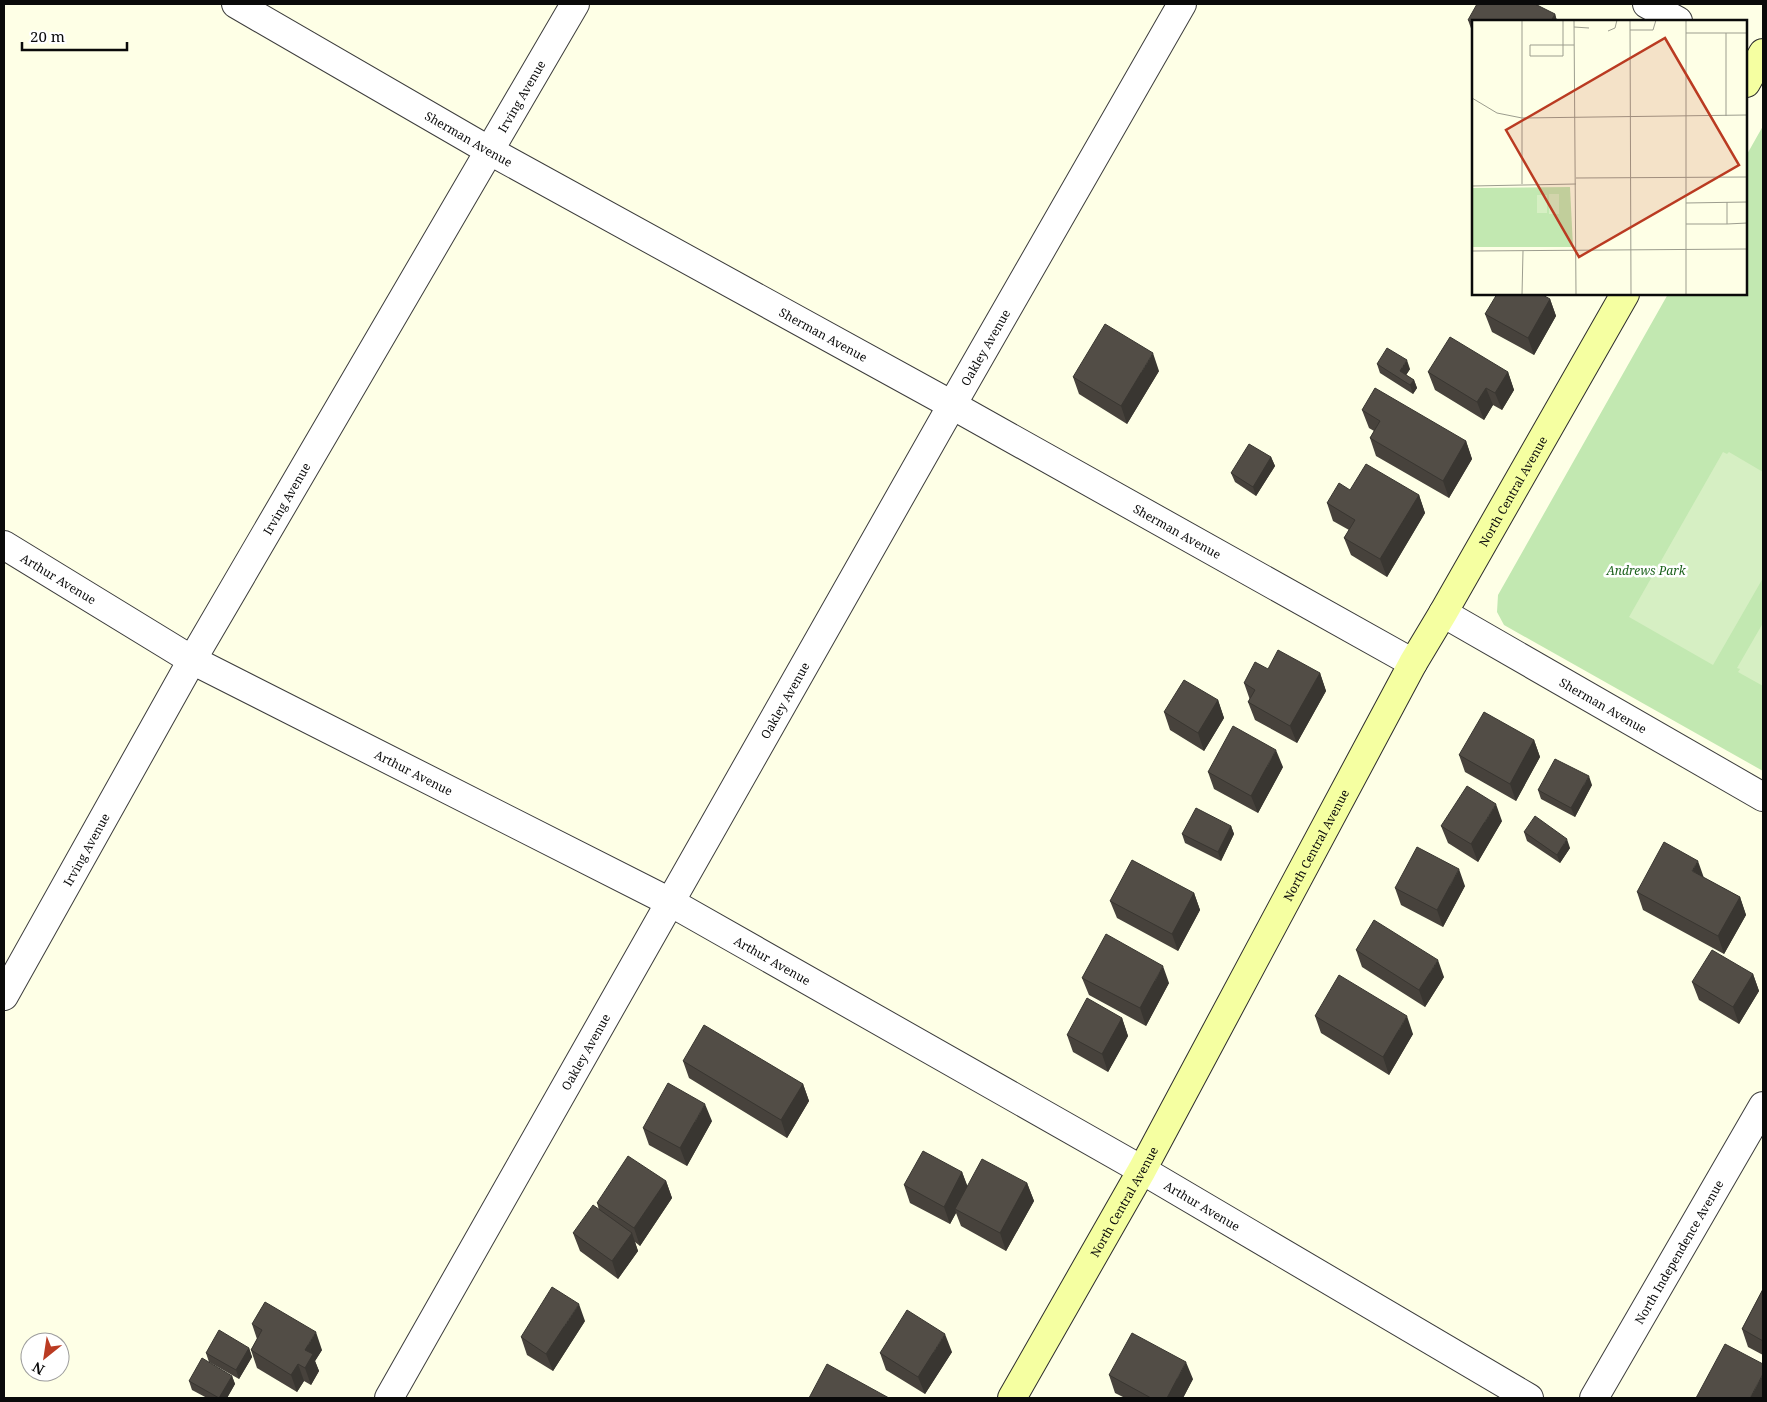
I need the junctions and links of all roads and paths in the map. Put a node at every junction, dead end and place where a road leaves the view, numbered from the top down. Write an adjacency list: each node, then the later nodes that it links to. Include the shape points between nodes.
1 (236, 4): 6 (street, Sherman Avenue)
2 (575, 4): 6 (street, Irving Avenue)
3 (1182, 4): 8 (street, Oakley Avenue)
4 (1646, 4): 5 (street)
5 (1676, 20)
6 (490, 151): 8 (street, Sherman Avenue); 11 (street, Irving Avenue)
7 (1625, 295): 10 (main road, North Central Avenue)
8 (952, 405): 12 (street, Sherman Avenue); 14 (street, Oakley Avenue)
9 (4, 545): 11 (street, Arthur Avenue)
10 (1443, 613): 12 (main road, North Central Avenue); 13 (street, Sherman Avenue)
11 (192, 660): 14 (street, Arthur Avenue); 15 (street, Irving Avenue)
12 (1413, 663): 17 (main road, North Central Avenue)
13 (1763, 798)
14 (670, 902): 17 (street, Arthur Avenue); 18 (street, Oakley Avenue)
15 (4, 996)
16 (1763, 1106): 21 (street, North Independence Avenue)
17 (1142, 1170): 19 (main road, North Central Avenue); 20 (street, Arthur Avenue)
18 (389, 1398)
19 (1012, 1398)
20 (1529, 1398)
21 (1594, 1398)

